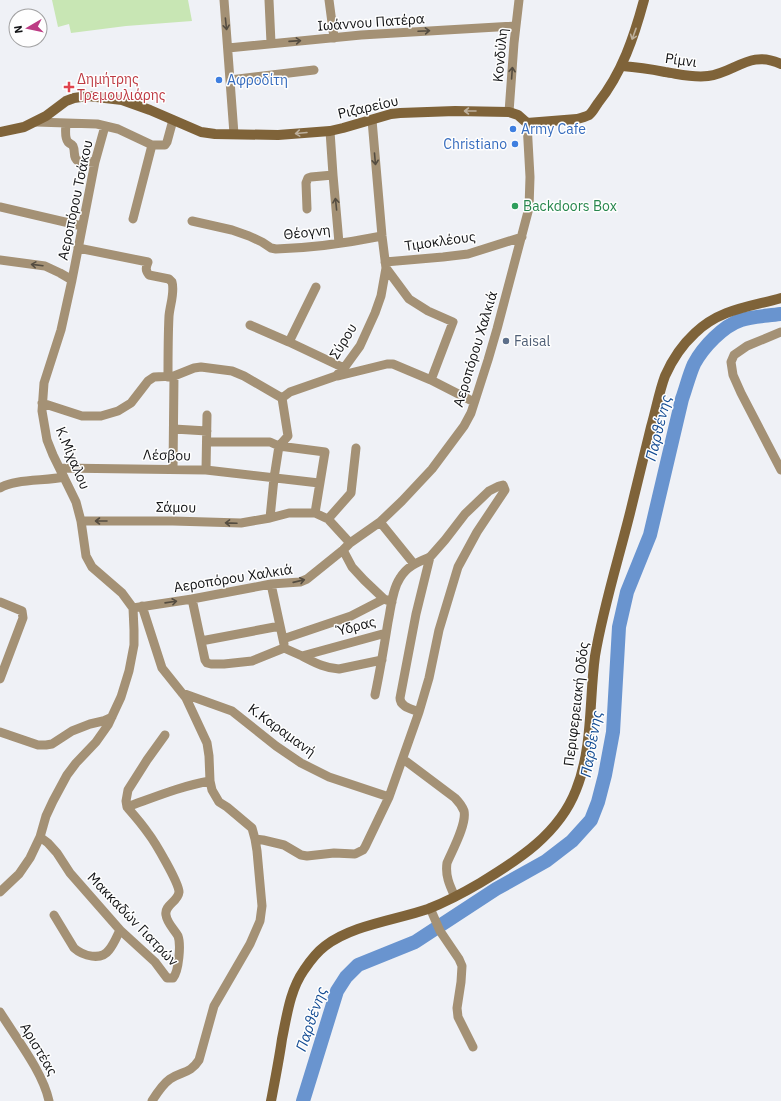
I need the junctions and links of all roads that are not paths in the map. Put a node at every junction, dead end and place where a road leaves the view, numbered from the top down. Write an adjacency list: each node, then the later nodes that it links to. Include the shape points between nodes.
1 (224, 0): 9 (street, one-way to 9)
2 (269, 0): 8 (street)
3 (329, 0): 7 (street)
4 (519, 0): 6 (street, Κονδύλη)
5 (644, 0): 11 (main road, one-way to 11, via 638,25)
6 (516, 26): 7 (street, Ιωάννου Πατέρα, one-way to 6); 14 (street, Κονδύλη, one-way to 6)
7 (334, 38): 8 (street, Ιωάννου Πατέρα, one-way to 7)
8 (272, 43): 9 (street, Ιωάννου Πατέρα)
9 (228, 48): 13 (street)
10 (781, 64): 11 (main road, Ρίμνι, via 766,59 746,61 722,73 694,77)
11 (622, 66): 19 (main road, via 590,114 577,119)
12 (314, 70): 13 (street)
13 (230, 80): 23 (street)
14 (509, 112): 16 (main road, Ριζαρείου, one-way to 16, via 400,113); 19 (main road, via 518,115)
15 (173, 120): 17 (main road, Ριζαρείου, via 122,100 88,96 66,101); 23 (main road, Ριζαρείου, via 201,132); 24 (street, via 165,145)
16 (372, 120): 21 (main road, Ριζαρείου); 32 (street, one-way to 32)
17 (36, 122): 18 (street); 22 (main road, Ριζαρείου)
18 (66, 122): 20 (street); 25 (street, via 67,140 74,148 74,158 78,161)
19 (527, 123): 33 (street, Αεροπόρου Χαλκιά, via 530,198)
20 (105, 126): 24 (street); 25 (street, Αεροπόρου Τσάκου)
21 (330, 130): 23 (main road, Ριζαρείου, one-way to 23, via 278,135); 26 (street)
22 (0, 132)
23 (234, 134)
24 (152, 145): 29 (street)
25 (95, 162): 31 (street, Αεροπόρου Τσάκου)
26 (333, 175): 28 (street, via 308,178); 34 (street, one-way to 26)
27 (0, 207): 31 (street)
28 (307, 209)
29 (133, 219)
30 (192, 221): 34 (street, Θέογνη, via 232,230 276,249)
31 (82, 226): 35 (street, Αεροπόρου Τσάκου)
32 (382, 236): 34 (street, Θέογνη); 37 (street)
33 (522, 237): 37 (street, Τιμοκλέους, via 468,254); 49 (street, Αεροπόρου Χαλκιά)
34 (339, 243)
35 (78, 248): 38 (street, Αεροπόρου Τσάκου); 45 (street, via 148,262 146,269 149,275 172,282 168,332)
36 (0, 260): 38 (street, one-way to 36, via 45,266)
37 (386, 265): 44 (street, Σύρου, via 381,296 375,313 360,346); 47 (street, via 409,299 453,322)
38 (72, 280): 50 (street, Κ.Μίχαλου, via 45,377)
39 (316, 287): 43 (street)
40 (781, 298): 100 (main road, Περιφερειακή Οδός, via 714,318 682,346 674,359 653,419 598,639 586,756 575,794 561,818 533,848)
41 (250, 325): 43 (street)
42 (781, 332): 60 (street, via 747,346 734,355 731,362 733,375 741,393)
43 (289, 342): 44 (street)
44 (344, 368): 46 (street, Σύρου)
45 (171, 376): 48 (street, via 194,368 232,371); 50 (street, via 154,377 131,403 101,416 82,416); 52 (street)
46 (336, 376): 47 (street, via 387,364); 48 (street, Σύρου, via 290,392)
47 (431, 380): 49 (street)
48 (282, 398): 55 (street, via 288,436)
49 (474, 402): 69 (street, Αεροπόρου Χαλκιά, via 467,421 432,469)
50 (42, 403): 57 (street, Κ.Μίχαλου, via 47,440)
51 (207, 415): 53 (street)
52 (174, 429): 53 (street); 58 (street)
53 (207, 431): 54 (street)
54 (207, 442): 55 (street, via 270,442); 59 (street)
55 (279, 446): 62 (street); 63 (street, via 325,452)
56 (356, 448): 67 (street, via 350,493)
57 (60, 468): 58 (street, Λέσβου); 61 (street, Κ.Μίχαλου)
58 (173, 469): 59 (street, Λέσβου)
59 (206, 470): 62 (street, Λέσβου)
60 (781, 470)
61 (64, 478): 64 (street, via 14,482); 68 (street, Κ.Μίχαλου, via 76,502)
62 (274, 478): 63 (street, Λέσβου); 66 (street)
63 (319, 483): 65 (street)
64 (0, 488)
65 (315, 513): 66 (street, Σάμου, via 289,513); 67 (street)
66 (270, 518): 68 (street, Σάμου, one-way to 68, via 241,523)
67 (328, 519): 70 (street)
68 (81, 521): 79 (street, Κ.Μίχαλου, via 88,562 122,593)
69 (380, 522): 70 (street, Αεροπόρου Χαλκιά); 73 (street)
70 (350, 543): 71 (street, Αεροπόρου Χαλκιά)
71 (343, 550): 74 (street, Αεροπόρου Χαλκιά, one-way to 71, via 307,580); 76 (street, via 352,567)
72 (430, 557): 73 (street, Ύδρας); 89 (street, via 399,701); 89 (street, via 465,514 489,491 503,485 505,490 477,532 458,567)
73 (414, 564): 76 (street, Ύδρας, via 401,576)
74 (271, 584): 75 (street, Αεροπόρου Χαλκιά); 80 (street)
75 (192, 599): 78 (street, Αεροπόρου Χαλκιά, one-way to 75); 82 (street)
76 (388, 600): 81 (street, Ύδρας); 83 (street)
77 (0, 602): 86 (street, via 22,611 23,618)
78 (142, 606): 79 (street, Αεροπόρου Χαλκιά); 87 (street, via 162,668)
79 (133, 608): 90 (street, via 134,645 130,666)
80 (280, 626): 82 (street); 83 (street)
81 (386, 632): 84 (street, Ύδρας); 85 (street)
82 (201, 641): 83 (street, via 205,660 211,664 252,661)
83 (284, 643): 84 (street)
84 (302, 656): 85 (street, via 332,669)
85 (382, 660): 88 (street)
86 (0, 679)
87 (182, 693): 94 (street, via 207,743); 95 (street, Κ.Καραμανή, via 232,711 301,763 329,777)
88 (375, 695)
89 (419, 712): 93 (street)
90 (112, 717): 91 (street, via 72,731 46,745 38,745); 97 (street, via 103,733 61,784 46,816)
91 (0, 732)
92 (164, 735): 96 (street, via 128,790)
93 (402, 759): 95 (street); 100 (street, via 455,798 463,810 463,826 446,870)
94 (210, 782): 96 (street, via 176,789); 98 (street, via 219,802 252,828)
95 (389, 797): 98 (street, via 365,847 355,854 307,856 294,852 284,845)
96 (127, 807): 103 (street, Μακκαδών Γιατρών, via 148,832 178,887 178,897 166,910 167,919 178,937 179,948 174,977 167,978 156,962)
97 (40, 837): 99 (street, via 19,874); 103 (street, Μακκαδών Γιατρών, via 57,853 70,873)
98 (255, 839): 107 (street, via 262,906 260,921 250,944 214,1006 201,1058 192,1069 171,1078)
99 (0, 892)
100 (455, 897): 101 (main road, Περιφερειακή Οδός)
101 (432, 912): 105 (street, via 440,931 462,966 458,1017); 108 (main road, Περιφερειακή Οδός, via 350,933 325,946 308,964 293,992)
102 (54, 915): 103 (street, via 74,948 85,955 102,955 109,951)
103 (120, 930)
104 (0, 1012): 106 (street, Αριστέας, via 40,1076)
105 (473, 1047)
106 (49, 1101)
107 (152, 1101)
108 (271, 1101)

